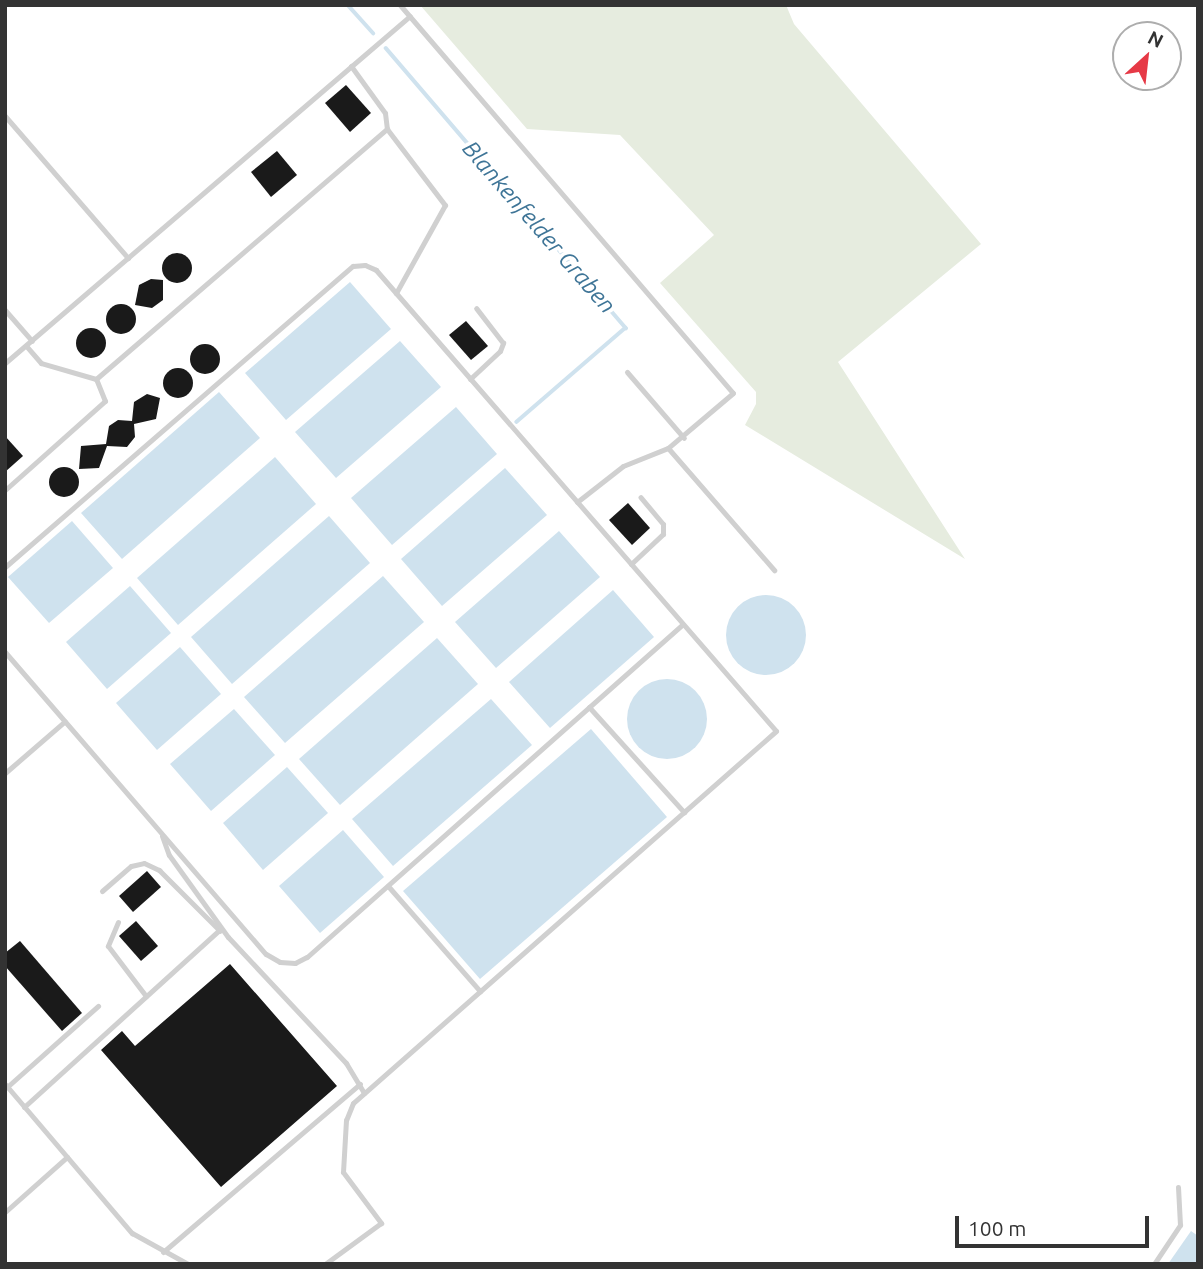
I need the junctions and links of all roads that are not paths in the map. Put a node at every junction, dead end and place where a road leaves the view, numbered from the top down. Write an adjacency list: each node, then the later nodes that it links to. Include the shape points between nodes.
1 (404, 7): 2 (lane)
2 (410, 16): 3 (lane); 16 (lane, via 733,393)
3 (351, 66): 5 (lane, via 386,113); 6 (lane)
4 (5, 116): 6 (lane)
5 (387, 129): 7 (lane, via 445,205); 14 (lane)
6 (128, 258): 10 (lane)
7 (396, 293): 15 (lane); 22 (lane, via 376,270 353,266)
8 (476, 308): 15 (lane, via 503,343)
9 (5, 310): 10 (lane)
10 (32, 341): 11 (lane)
11 (26, 345): 12 (lane); 14 (lane, via 41,363)
12 (5, 363)
13 (628, 373): 16 (lane)
14 (96, 379): 18 (lane, via 105,401)
15 (470, 379): 20 (lane)
16 (684, 438): 17 (lane)
17 (668, 448): 20 (lane, via 624,466); 23 (lane)
18 (5, 489)
19 (640, 497): 21 (lane, via 663,524 663,534)
20 (577, 502): 21 (lane)
21 (631, 564): 24 (lane)
22 (5, 568)
23 (774, 570)
24 (683, 624): 26 (lane); 29 (lane, via 776,731)
25 (5, 652): 27 (lane)
26 (590, 707): 29 (lane); 31 (lane)
27 (65, 721): 28 (lane); 30 (lane)
28 (5, 773)
29 (684, 812): 36 (lane)
30 (160, 831): 31 (lane, via 266,954 280,962 307,957); 35 (lane, via 169,855)
31 (388, 886): 36 (lane)
32 (102, 891): 34 (lane, via 131,866 145,863 159,870)
33 (118, 922): 37 (lane, via 108,946)
34 (219, 930): 35 (lane); 37 (lane)
35 (228, 937): 39 (lane, via 319,1032)
36 (480, 991): 41 (lane)
37 (146, 996): 42 (lane)
38 (98, 1006): 40 (lane)
39 (360, 1084): 41 (lane); 46 (lane)
40 (6, 1086): 42 (lane)
41 (364, 1093): 48 (lane, via 353,1103 346,1120 343,1172 381,1223)
42 (24, 1107): 43 (lane)
43 (67, 1157): 45 (lane); 46 (lane, via 132,1234)
44 (1178, 1187): 49 (lane, via 1180,1225)
45 (5, 1212)
46 (163, 1252): 47 (lane)
47 (188, 1264)
48 (325, 1264)
49 (1154, 1264)

